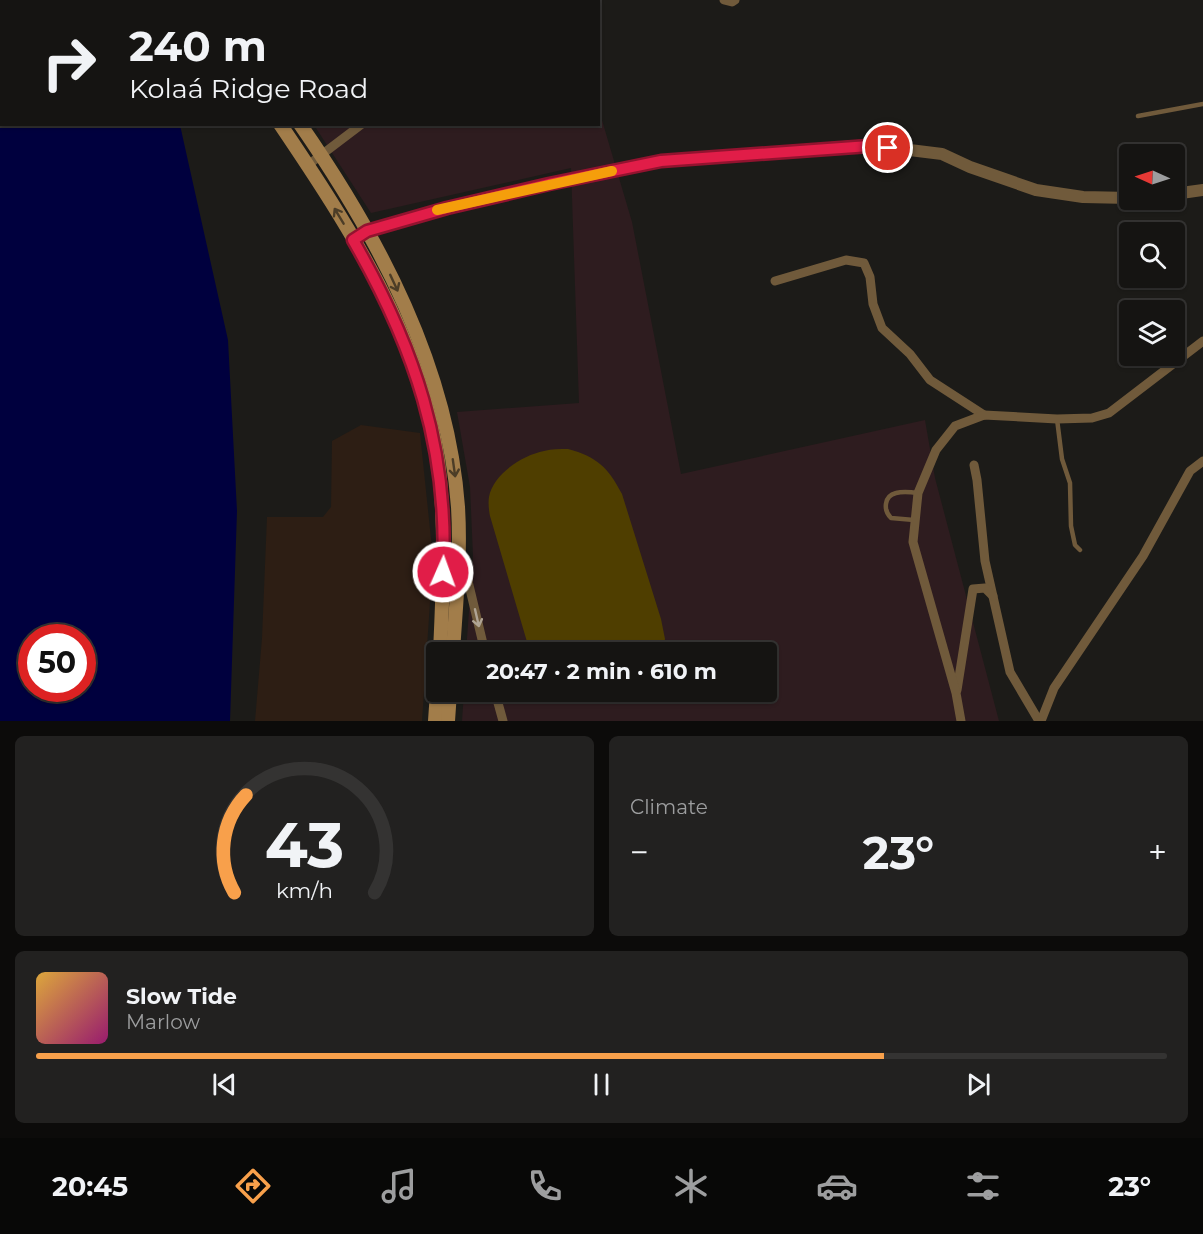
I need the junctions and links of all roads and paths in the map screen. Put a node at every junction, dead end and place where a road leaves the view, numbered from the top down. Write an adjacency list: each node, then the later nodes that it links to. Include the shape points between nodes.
1 (724, 0): 2 (street)
2 (735, 0)
3 (1203, 104): 4 (lane)
4 (1138, 116)
5 (281, 126): 9 (main road)
6 (301, 126): 8 (main road)
7 (360, 126): 8 (street)
8 (322, 156): 9 (street); 13 (main road)
9 (308, 165): 14 (main road, one-way to 9)
10 (1203, 190): 11 (street)
11 (1185, 192)
12 (1119, 198): 13 (street, via 1036,190 942,154 869,146 661,161 447,208)
13 (367, 231): 14 (street); 23 (main road, one-way to 23, via 412,323 438,393 454,468)
14 (353, 240): 26 (main road, via 386,299 408,351 434,443 444,545)
15 (776, 281): 17 (street, via 846,260 864,263 882,328 930,380)
16 (1203, 341): 18 (street, via 1109,413 1092,418)
17 (984, 416): 18 (street); 21 (street, via 955,426 936,450)
18 (1057, 419): 24 (lane, via 1062,459 1070,483 1071,526)
19 (1203, 461): 37 (street, via 1190,471 1143,556 1054,688)
20 (974, 465): 25 (street, via 985,561)
21 (919, 488): 22 (street); 22 (lane, via 895,493 886,504 891,518)
22 (914, 520): 29 (street, via 913,542)
23 (459, 542): 27 (main road); 28 (street, one-way to 28)
24 (1080, 550)
25 (994, 597): 29 (street, via 985,588 973,589); 37 (street, via 1010,672)
26 (440, 642)
27 (454, 642)
28 (483, 642)
29 (956, 693): 36 (street)
30 (436, 702): 33 (main road)
31 (449, 702): 34 (main road)
32 (498, 702): 35 (street)
33 (435, 721)
34 (448, 721)
35 (503, 721)
36 (961, 721)
37 (1040, 721)

